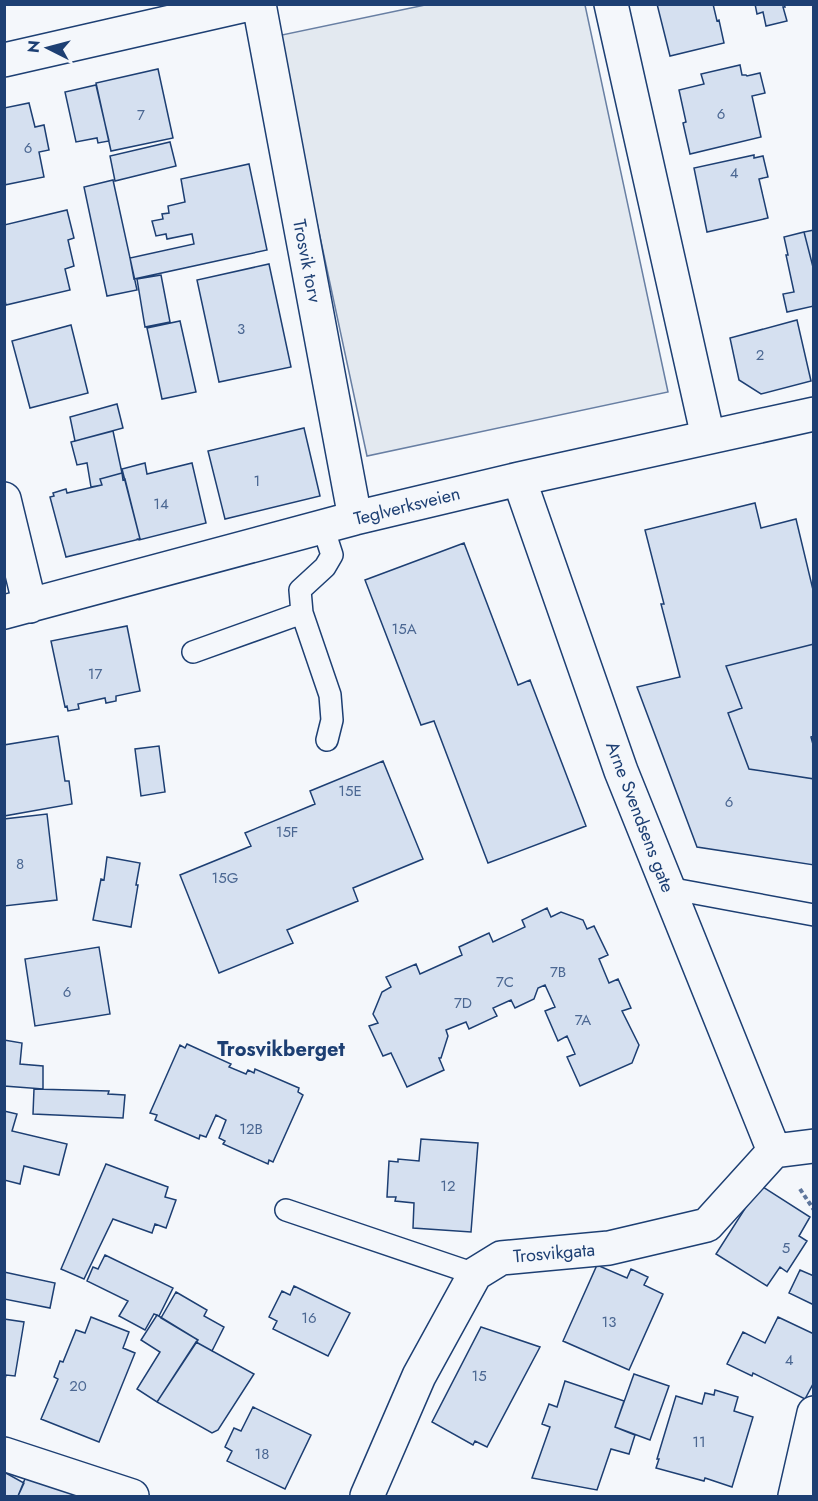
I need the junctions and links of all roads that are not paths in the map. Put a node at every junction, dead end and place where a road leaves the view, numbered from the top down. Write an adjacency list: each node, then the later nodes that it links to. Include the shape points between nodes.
1 (250, 4): 4 (street)
2 (259, 4): 9 (street, Trosvik torv)
3 (611, 4): 6 (street)
4 (4, 60)
5 (813, 414): 6 (street, Teglverksveien)
6 (708, 437): 7 (street, Teglverksveien)
7 (519, 479): 9 (street, Teglverksveien); 15 (street, Arne Svendsens gate, via 621,771)
8 (4, 499): 11 (street)
9 (355, 518): 10 (street, Teglverksveien)
10 (323, 527): 11 (street, Teglverksveien); 12 (lane, via 332,555 300,590)
11 (17, 609)
12 (302, 613): 13 (lane); 14 (lane, via 330,696 332,720)
13 (193, 652)
14 (327, 740)
15 (668, 888): 16 (lane); 18 (street, Arne Svendsens gate)
16 (813, 915)
17 (813, 1146): 18 (street)
18 (774, 1151): 20 (street, Trosvikgata, via 707,1225 609,1248 501,1258)
19 (286, 1210): 20 (lane)
20 (475, 1274): 24 (street, Trosvikgata, via 419,1376)
21 (813, 1413): 25 (street)
22 (4, 1454): 23 (street)
23 (132, 1497)
24 (367, 1497)
25 (795, 1497)

